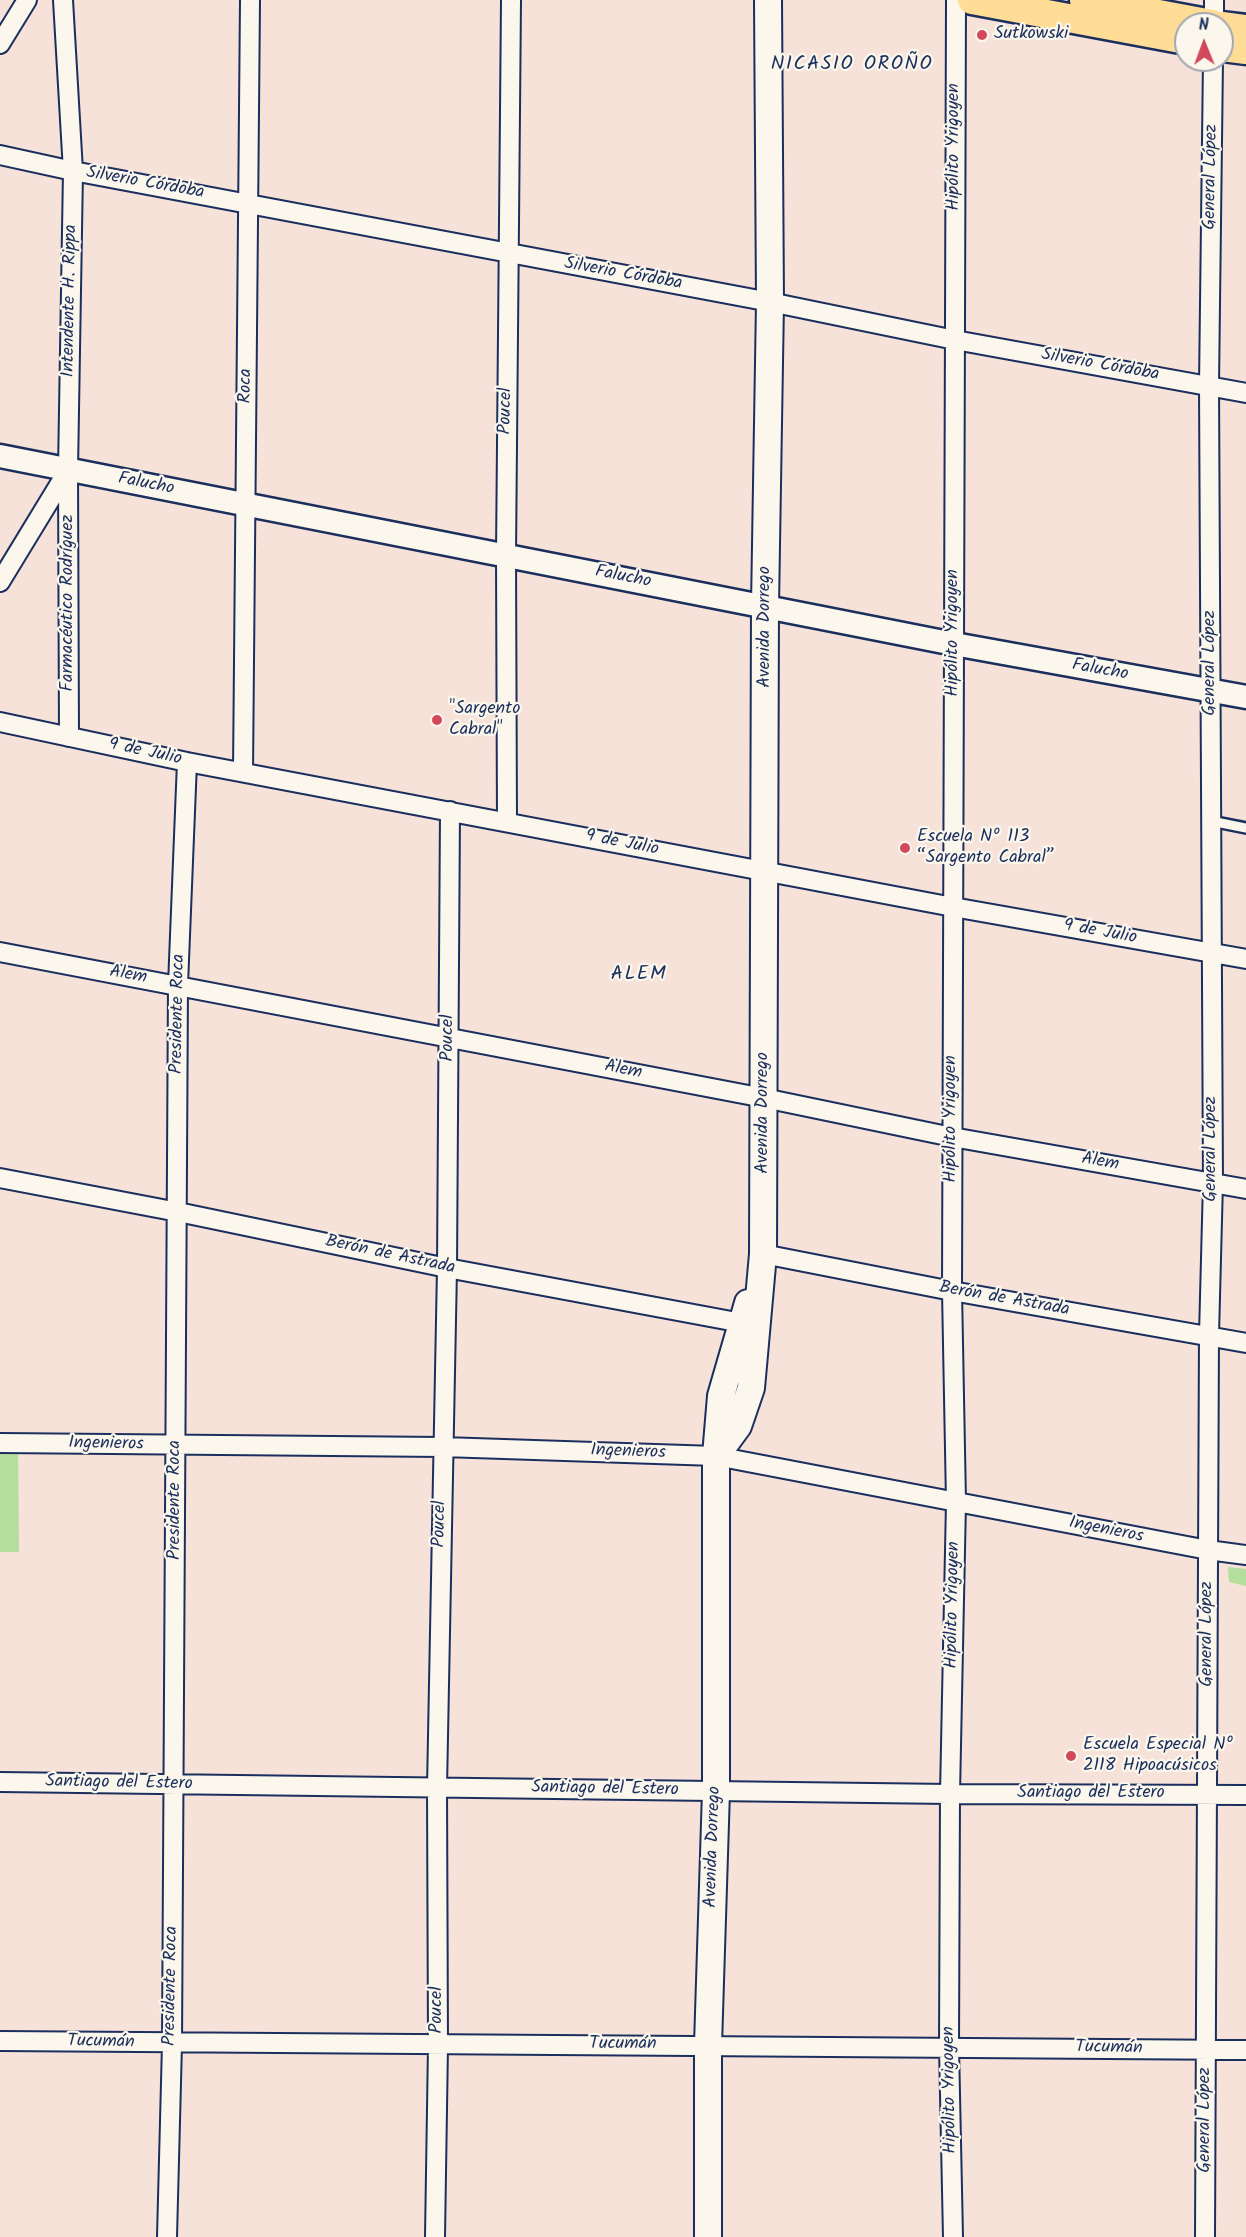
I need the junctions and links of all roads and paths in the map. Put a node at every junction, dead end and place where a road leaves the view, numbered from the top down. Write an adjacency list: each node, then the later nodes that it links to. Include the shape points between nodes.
1 (27, 0): 11 (street)
2 (63, 0): 14 (street, Intendente H. Rippa)
3 (250, 0): 15 (street, Roca)
4 (511, 0): 16 (street, Poucel)
5 (768, 0): 17 (main road, Avenida Dorrego)
6 (956, 0): 18 (street, Hipólito Yrigoyen)
7 (972, 0): 10 (main road)
8 (1083, 0): 9 (main road)
9 (1174, 17)
10 (1174, 38)
11 (0, 44)
12 (1213, 72): 19 (street, General López)
13 (0, 155): 14 (street, Silverio Córdoba)
14 (73, 171): 15 (street, Silverio Córdoba); 22 (street, Intendente H. Rippa)
15 (249, 203): 16 (street, Silverio Córdoba); 23 (street, Roca)
16 (509, 254): 17 (street, Silverio Córdoba); 24 (street, Poucel)
17 (770, 302): 18 (street, Silverio Córdoba); 26 (main road, Avenida Dorrego)
18 (955, 340): 19 (street, Silverio Córdoba); 27 (street, Hipólito Yrigoyen)
19 (1209, 385): 20 (street, Silverio Córdoba); 28 (street, General López)
20 (1246, 393)
21 (0, 456): 22 (street, Falucho)
22 (68, 470): 23 (street, Falucho); 25 (street); 31 (street, Farmacéutico Rodríguez)
23 (246, 505): 24 (street, Falucho); 33 (street, Roca)
24 (506, 555): 26 (street, Falucho); 36 (street, Poucel)
25 (0, 582)
26 (765, 606): 27 (street, Falucho); 38 (main road, Avenida Dorrego)
27 (954, 644): 28 (street, Falucho); 39 (street, Hipólito Yrigoyen)
28 (1212, 692): 29 (street, Falucho); 35 (street, General López)
29 (1246, 697)
30 (0, 722): 31 (street, 9 de Julio)
31 (69, 737): 32 (street, 9 de Julio)
32 (187, 762): 33 (street, 9 de Julio); 43 (street, Presidente Roca)
33 (243, 772): 34 (street, 9 de Julio)
34 (450, 811): 36 (street, 9 de Julio); 44 (street, Poucel)
35 (1211, 821): 37 (lane); 41 (street, General López)
36 (507, 822): 38 (street, 9 de Julio)
37 (1246, 828)
38 (765, 871): 39 (street, 9 de Julio); 45 (main road, Avenida Dorrego)
39 (953, 907): 41 (street, 9 de Julio); 46 (street, Hipólito Yrigoyen)
40 (0, 952): 43 (street, Alem)
41 (1212, 952): 42 (street, 9 de Julio); 48 (street, General López)
42 (1246, 959)
43 (178, 986): 44 (street, Alem); 50 (street, Presidente Roca)
44 (449, 1038): 45 (street, Alem); 52 (street, Poucel)
45 (764, 1098): 46 (street, Alem); 51 (main road, Avenida Dorrego)
46 (952, 1137): 48 (street, Alem); 53 (street, Hipólito Yrigoyen)
47 (0, 1178): 50 (street, Berón de Astrada)
48 (1213, 1182): 49 (street, Alem); 55 (street, General López)
49 (1246, 1189)
50 (178, 1212): 52 (street, Berón de Astrada); 59 (street, Presidente Roca)
51 (764, 1254): 53 (street, Berón de Astrada); 54 (main road, Avenida Dorrego); 57 (main road, Avenida Dorrego)
52 (447, 1268): 54 (street, Berón de Astrada); 60 (street, Poucel)
53 (952, 1291): 55 (street, Berón de Astrada); 62 (street, Hipólito Yrigoyen)
54 (742, 1323): 57 (street); 61 (main road, Avenida Dorrego, via 721,1396)
55 (1209, 1335): 56 (street, Berón de Astrada); 63 (street, General López)
56 (1246, 1343)
57 (754, 1362): 61 (main road, Avenida Dorrego, via 751,1388 738,1426)
58 (0, 1443): 59 (street, Ingenieros)
59 (176, 1446): 60 (street, Ingenieros); 66 (street, Presidente Roca)
60 (443, 1447): 61 (street, Ingenieros); 67 (street, Poucel)
61 (717, 1456): 62 (street, Ingenieros); 68 (main road, Avenida Dorrego)
62 (956, 1502): 63 (street, Ingenieros); 69 (street, Hipólito Yrigoyen)
63 (1208, 1550): 64 (street, Ingenieros); 70 (street, General López)
64 (1246, 1555)
65 (0, 1782): 66 (street, Santiago del Estero)
66 (174, 1785): 67 (street, Santiago del Estero); 73 (street, Presidente Roca)
67 (437, 1788): 68 (street, Santiago del Estero); 74 (street, Poucel)
68 (716, 1791): 69 (street, Santiago del Estero); 75 (main road, Avenida Dorrego)
69 (950, 1794): 70 (street, Santiago del Estero); 76 (street, Hipólito Yrigoyen)
70 (1207, 1794): 71 (street, Santiago del Estero); 77 (street, General López)
71 (1246, 1795)
72 (0, 2041): 73 (street, Tucumán)
73 (172, 2044): 74 (street, Tucumán); 79 (street, Presidente Roca)
74 (438, 2045): 75 (street, Tucumán); 80 (street, Poucel)
75 (708, 2045): 76 (street, Tucumán); 81 (main road, Avenida Dorrego)
76 (950, 2047): 77 (street, Tucumán); 82 (street, Hipólito Yrigoyen)
77 (1206, 2050): 78 (street, Tucumán); 83 (street, General López)
78 (1246, 2050)
79 (166, 2237)
80 (435, 2237)
81 (708, 2237)
82 (953, 2237)
83 (1205, 2237)

